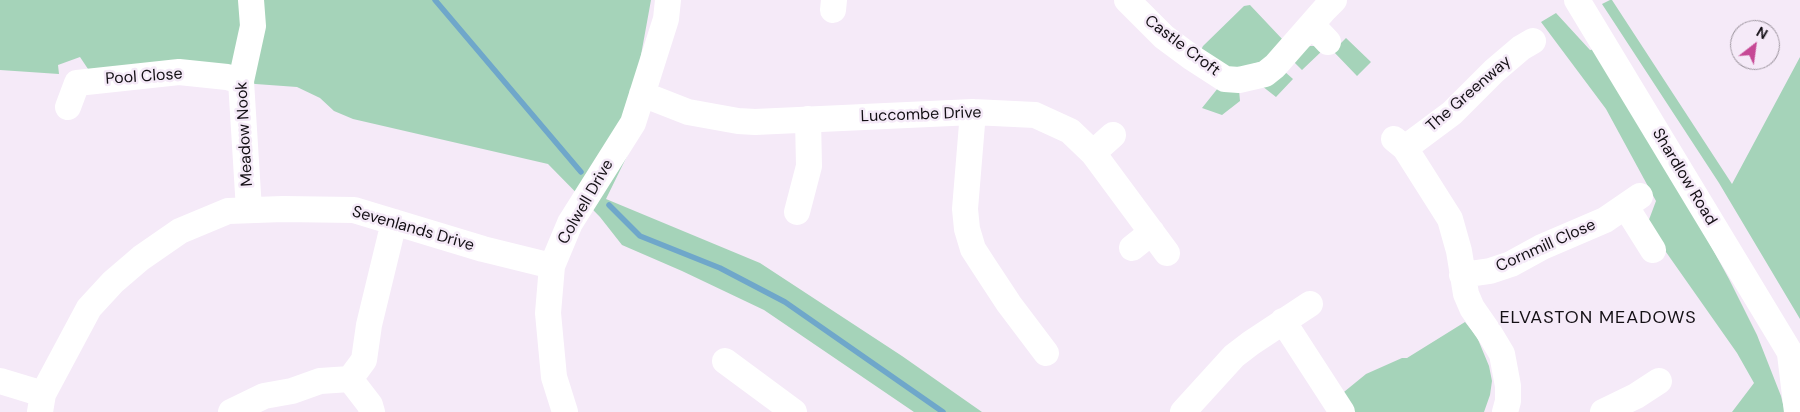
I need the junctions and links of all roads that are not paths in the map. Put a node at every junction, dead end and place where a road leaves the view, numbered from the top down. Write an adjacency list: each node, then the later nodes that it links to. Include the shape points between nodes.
1 (251, 0): 7 (street, Meadow Nook, via 253,26)
2 (668, 0): 8 (street, Colwell Drive, via 666,19)
3 (1127, 0): 4 (street, Castle Croft, via 1164,37 1191,57 1225,79 1239,80 1265,74 1320,34 1325,9)
4 (1334, 0)
5 (1577, 0): 25 (street, Shardlow Road)
6 (1534, 41): 20 (street, The Greenway, via 1494,71 1452,114 1400,143 1450,219)
7 (241, 81): 9 (street, Pool Close, via 179,72 75,75); 14 (street, Meadow Nook)
8 (642, 94): 11 (street, Luccombe Drive, via 688,112 738,121); 19 (street, Colwell Drive, via 632,123 570,223)
9 (68, 107)
10 (973, 112): 11 (street, Luccombe Drive); 13 (street, Luccombe Drive, via 1035,115 1070,131); 23 (street, via 965,209 967,229 1002,313)
11 (808, 119): 15 (street, via 809,166)
12 (1113, 135): 13 (street)
13 (1093, 153): 17 (street, Luccombe Drive, via 1160,242)
14 (249, 210): 16 (street, Sevenlands Drive, via 354,210); 29 (street, Sevenlands Drive, via 228,211 180,231 112,282 90,308)
15 (797, 212)
16 (394, 222): 19 (street, Sevenlands Drive); 26 (street, via 369,325 364,360)
17 (1132, 248)
18 (1653, 250): 20 (street, Cornmill Close, via 1633,201 1605,220 1511,264)
19 (552, 266): 33 (street, Colwell Drive, via 548,313 554,377)
20 (1462, 276): 37 (street, The Greenway, via 1472,308 1502,354 1508,386)
21 (1310, 304): 22 (street)
22 (1283, 321): 35 (street, via 1234,356); 36 (street)
23 (1046, 353)
24 (724, 361): 34 (street)
25 (1795, 362): 39 (street, Shardlow Road)
26 (350, 379): 31 (street, via 320,381 264,396); 32 (street)
27 (0, 381): 29 (street)
28 (1659, 381): 30 (street)
29 (42, 403)
30 (1642, 404): 38 (street)
31 (230, 412)
32 (372, 412)
33 (565, 412)
34 (794, 412)
35 (1183, 412)
36 (1342, 412)
37 (1507, 412)
38 (1603, 412)
39 (1797, 412)

